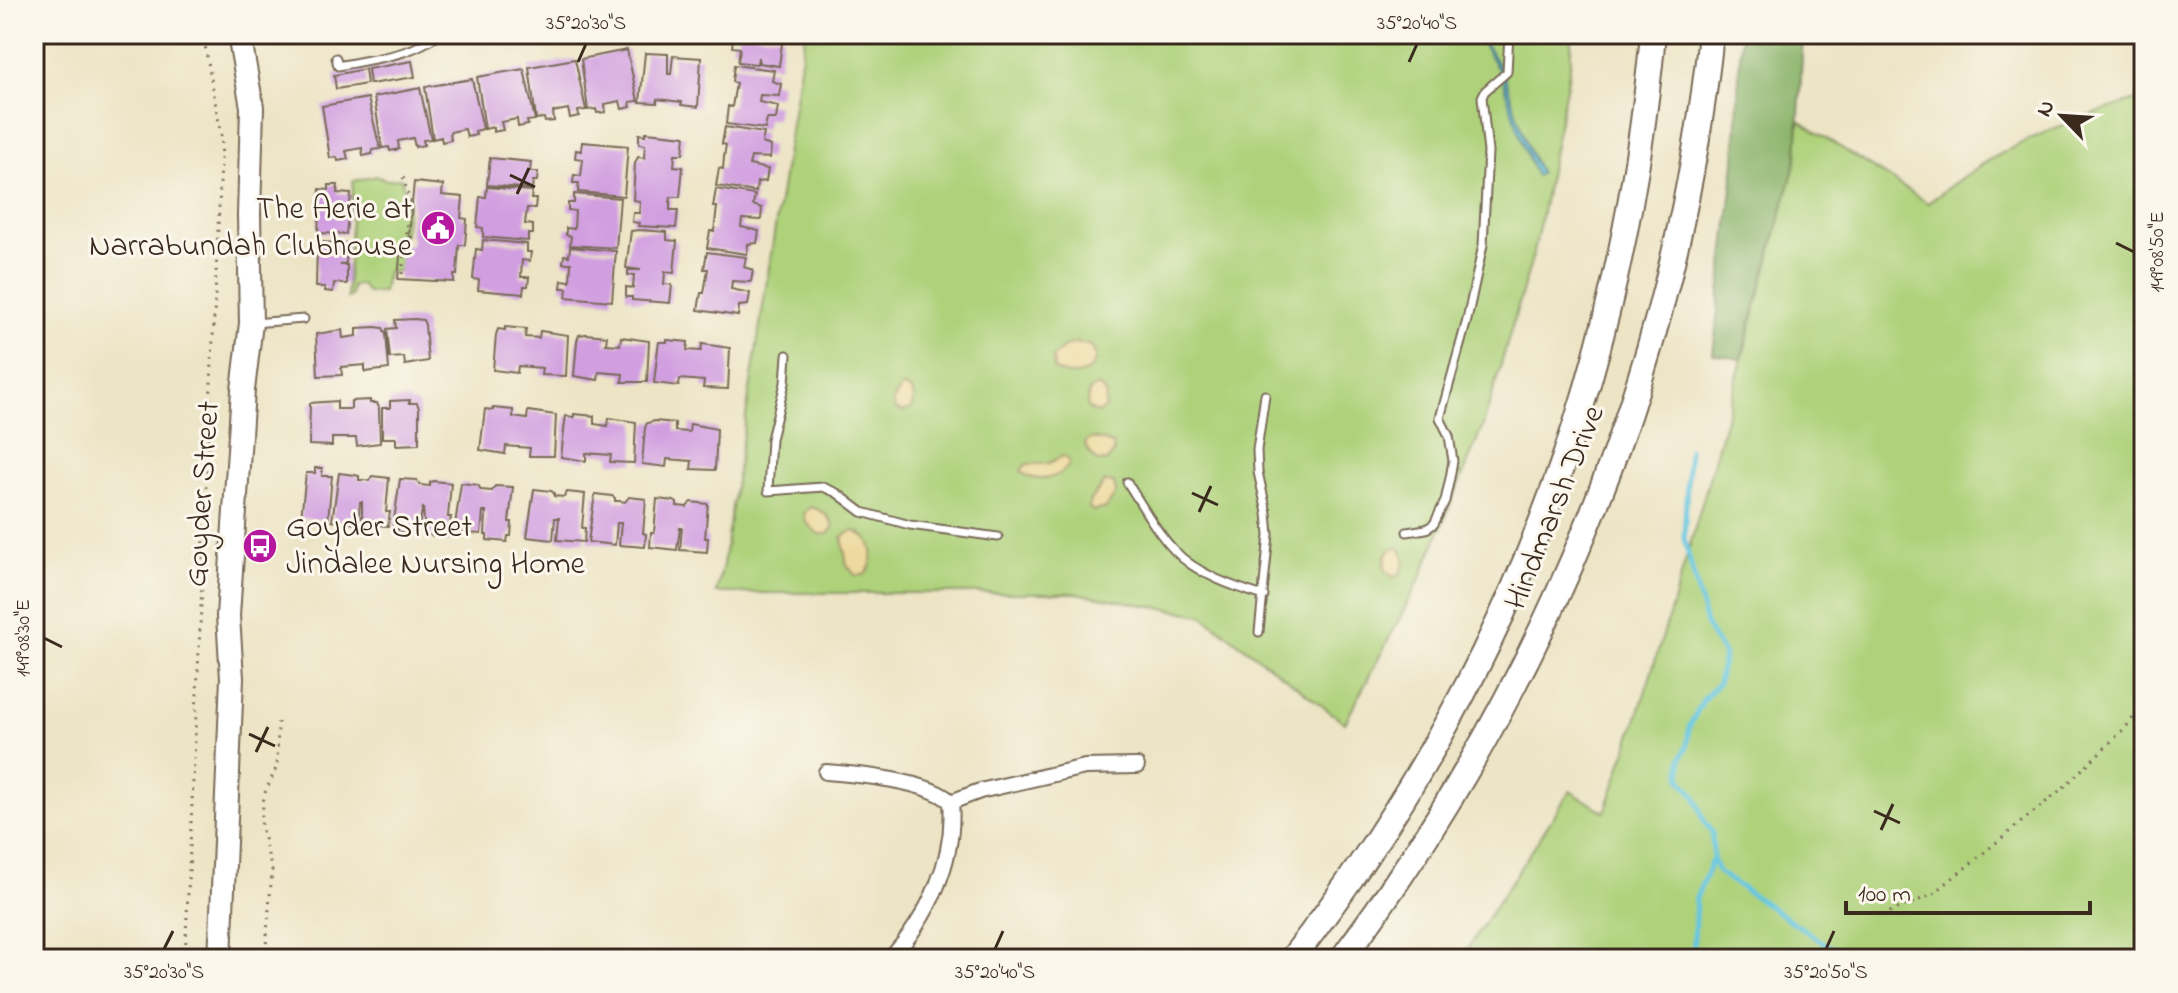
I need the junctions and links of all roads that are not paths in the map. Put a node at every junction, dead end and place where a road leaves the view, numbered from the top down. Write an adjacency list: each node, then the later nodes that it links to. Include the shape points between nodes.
1 (239, 34): 8 (street, Goyder Street, via 252,107)
2 (439, 34): 6 (lane, via 407,52 338,66)
3 (1509, 34): 12 (lane, via 1507,72 1482,97 1488,152 1483,245 1440,418 1449,436 1450,478 1434,524)
4 (1653, 34): 21 (main road, Hindmarsh Drive, via 1624,244 1587,391 1538,534 1481,660 1421,771 1371,851)
5 (1711, 34): 22 (main road, Hindmarsh Drive, via 1700,124 1670,271 1633,400 1591,516 1490,734 1403,875)
6 (336, 58)
7 (304, 319): 8 (lane)
8 (251, 323): 19 (street, Goyder Street, via 228,616 232,678)
9 (787, 355): 13 (lane, via 771,439 768,491 823,487 862,512 910,525)
10 (1265, 395): 14 (lane, via 1257,450 1269,535)
11 (1127, 482): 14 (lane, via 1176,553 1237,588)
12 (1407, 532)
13 (998, 537)
14 (1264, 596): 15 (lane)
15 (1259, 632)
16 (1137, 766): 18 (street, via 1085,767)
17 (826, 772): 18 (street, via 876,776)
18 (951, 802): 20 (street, via 952,826 940,877 923,915)
19 (220, 959)
20 (890, 959)
21 (1292, 959)
22 (1342, 959)

